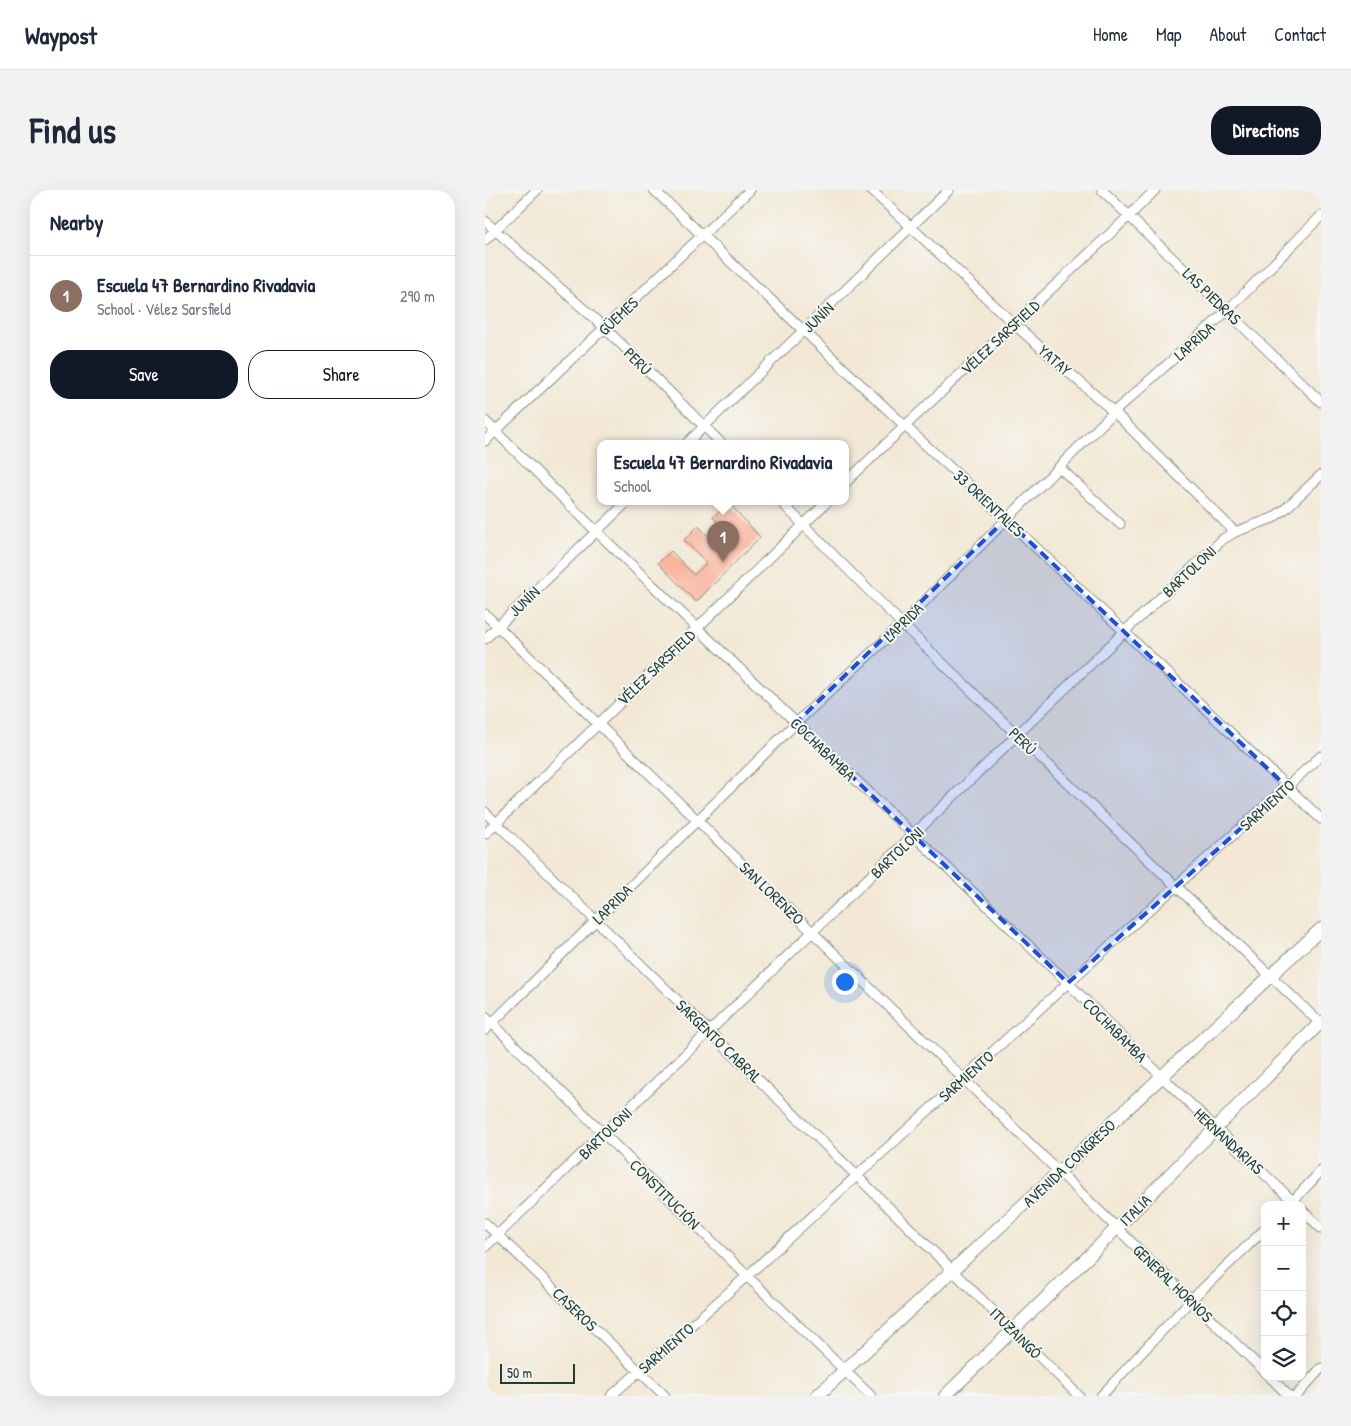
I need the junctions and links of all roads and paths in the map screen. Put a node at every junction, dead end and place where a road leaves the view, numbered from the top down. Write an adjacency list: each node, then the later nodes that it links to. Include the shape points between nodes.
1 (537, 190): 12 (street)
2 (654, 190): 13 (street, 33 ORIENTALES)
3 (750, 190): 13 (street, GÜEMES)
4 (871, 190): 11 (street, YATAY)
5 (949, 190): 11 (street, JUNÍN)
6 (1102, 190): 8 (street, LAS PIEDRAS)
7 (1155, 190): 8 (street, VÉLEZ SARSFIELD)
8 (1129, 216): 15 (street, LAS PIEDRAS); 16 (street, VÉLEZ SARSFIELD)
9 (1321, 216): 15 (street, LAPRIDA)
10 (485, 221): 12 (street, PERÚ)
11 (911, 226): 16 (street, YATAY); 18 (street, JUNÍN)
12 (495, 230): 14 (street); 17 (street, PERÚ)
13 (702, 236): 17 (street, GÜEMES); 18 (street, 33 ORIENTALES)
14 (485, 240)
15 (1227, 311): 19 (street, LAS PIEDRAS); 20 (street, LAPRIDA)
16 (1014, 324): 20 (street, YATAY); 22 (street, VÉLEZ SARSFIELD)
17 (605, 328): 23 (street, PERÚ); 24 (street, GÜEMES)
18 (803, 331): 22 (street, 33 ORIENTALES); 23 (street, JUNÍN)
19 (1321, 402)
20 (1114, 412): 28 (street, LAPRIDA); 38 (street, YATAY)
21 (485, 420): 24 (street, COCHABAMBA)
22 (905, 426): 30 (street, VÉLEZ SARSFIELD); 34 (street, 33 ORIENTALES)
23 (704, 427): 25 (street, JUNÍN); 26 (street, PERÚ)
24 (496, 431): 27 (street, GÜEMES); 37 (street, COCHABAMBA)
25 (690, 440)
26 (718, 440)
27 (485, 441)
28 (1059, 466): 34 (street, LAPRIDA); 36 (street)
29 (1321, 475): 38 (street, BARTOLONI, via 1273,518)
30 (849, 480)
31 (624, 505): 37 (street, JUNÍN)
32 (783, 505): 35 (street, PERÚ)
33 (824, 505): 35 (street, VÉLEZ SARSFIELD)
34 (1006, 519): 40 (street, LAPRIDA); 43 (street, 33 ORIENTALES)
35 (803, 524): 40 (street, PERÚ); 42 (street, VÉLEZ SARSFIELD)
36 (1120, 524)
37 (596, 531): 41 (street, JUNÍN); 42 (street, COCHABAMBA)
38 (1235, 532): 43 (street, BARTOLONI, via 1223,539)
39 (485, 614): 41 (street, SAN LORENZO)
40 (902, 624): 45 (street, LAPRIDA); 47 (street, PERÚ)
41 (498, 626): 44 (street, JUNÍN); 46 (street, SAN LORENZO)
42 (697, 628): 45 (street, COCHABAMBA); 46 (street, VÉLEZ SARSFIELD)
43 (1124, 632): 47 (street, BARTOLONI); 49 (street, 33 ORIENTALES)
44 (485, 639)
45 (796, 723): 52 (street, LAPRIDA); 55 (street, COCHABAMBA)
46 (598, 724): 52 (street, SAN LORENZO); 53 (street, VÉLEZ SARSFIELD)
47 (1017, 735): 55 (street, BARTOLONI); 56 (street, PERÚ)
48 (1321, 756): 49 (street, SARMIENTO)
49 (1287, 787): 51 (street, 33 ORIENTALES); 56 (street, SARMIENTO)
50 (485, 812): 53 (street, SARGENTO CABRAL)
51 (1321, 819)
52 (697, 820): 57 (street, LAPRIDA); 59 (street, SAN LORENZO)
53 (496, 823): 54 (street, VÉLEZ SARSFIELD); 57 (street, SARGENTO CABRAL)
54 (485, 834)
55 (913, 836): 59 (street, BARTOLONI); 61 (street, COCHABAMBA)
56 (1176, 886): 60 (street, PERÚ); 61 (street, SARMIENTO)
57 (596, 920): 63 (street, LAPRIDA); 66 (street, SARGENTO CABRAL)
58 (1321, 929): 60 (street, AVENIDA CONGRESO)
59 (813, 933): 66 (street, BARTOLONI); 68 (street, SAN LORENZO)
60 (1270, 976): 64 (street, PERÚ); 67 (street, AVENIDA CONGRESO)
61 (1068, 983): 67 (street, COCHABAMBA); 68 (street, SARMIENTO)
62 (485, 1016): 63 (street, CONSTITUCIÓN)
63 (492, 1023): 65 (street, LAPRIDA); 70 (street, CONSTITUCIÓN)
64 (1321, 1023): 69 (street, ITALIA)
65 (485, 1030)
66 (710, 1032): 70 (street, BARTOLONI); 73 (street, SARGENTO CABRAL)
67 (1162, 1077): 69 (street, HERNANDARIAS); 72 (street, AVENIDA CONGRESO)
68 (963, 1079): 72 (street, SAN LORENZO); 73 (street, SARMIENTO)
69 (1216, 1128): 74 (street, HERNANDARIAS); 78 (street, ITALIA)
70 (604, 1133): 81 (street, BARTOLONI); 84 (street, CONSTITUCIÓN)
71 (1321, 1171): 75 (street)
72 (1059, 1173): 78 (street, GENERAL HORNOS); 83 (street, AVENIDA CONGRESO)
73 (857, 1176): 83 (street, SARGENTO CABRAL); 84 (street, SARMIENTO)
74 (1290, 1201)
75 (1296, 1201)
76 (1306, 1214): 79 (street)
77 (485, 1223): 81 (street, CASEROS)
78 (1117, 1228): 85 (street, GENERAL HORNOS); 86 (street, ITALIA)
79 (1321, 1228)
80 (1261, 1233): 85 (street)
81 (497, 1235): 82 (street, BARTOLONI); 89 (street, CASEROS)
82 (485, 1247)
83 (953, 1271): 86 (street, ITUZAINGÓ); 90 (street, AVENIDA CONGRESO)
84 (747, 1276): 89 (street, SARMIENTO); 90 (street, CONSTITUCIÓN)
85 (1191, 1300): 87 (street, GENERAL HORNOS); 98 (street)
86 (1013, 1330): 96 (street, ITALIA); 97 (street, ITUZAINGÓ)
87 (1261, 1368)
88 (1321, 1368): 100 (street)
89 (640, 1371): 92 (street, SARMIENTO); 93 (street, CASEROS)
90 (845, 1371): 94 (street, AVENIDA CONGRESO); 95 (street, CONSTITUCIÓN)
91 (1274, 1381): 99 (street)
92 (611, 1396)
93 (665, 1396)
94 (817, 1396)
95 (871, 1396)
96 (945, 1396)
97 (1079, 1396)
98 (1101, 1396)
99 (1289, 1396)
100 (1296, 1396)

